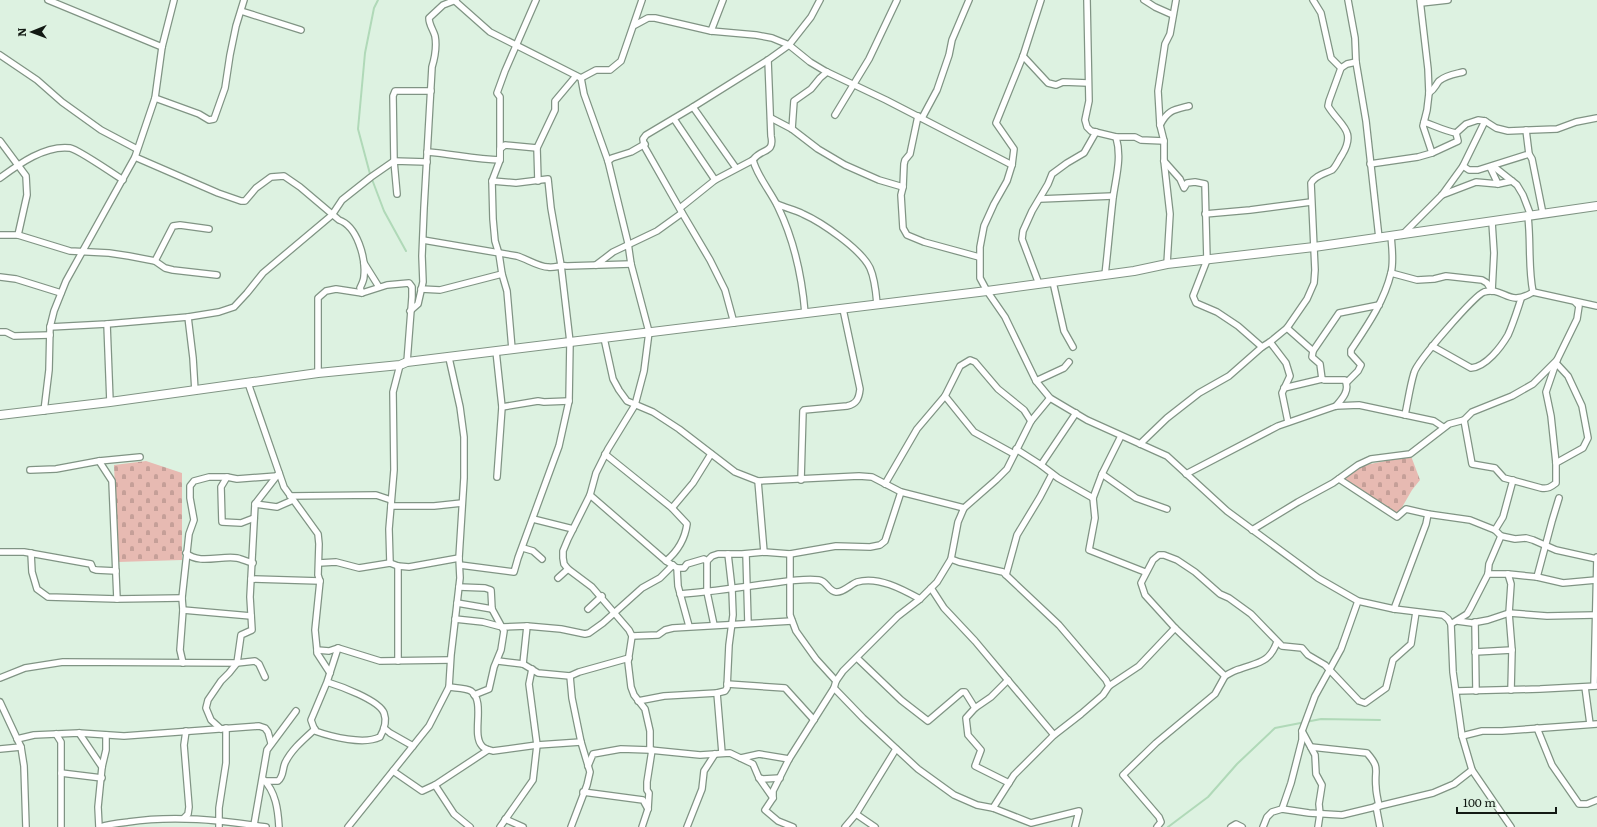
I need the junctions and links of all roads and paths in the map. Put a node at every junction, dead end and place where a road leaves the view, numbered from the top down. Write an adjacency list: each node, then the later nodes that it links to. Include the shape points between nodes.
1 (48, 0): 27 (street)
2 (174, 0): 27 (street)
3 (244, 0): 20 (street)
4 (455, 0): 18 (street); 25 (street, via 490,32)
5 (536, 0): 25 (street)
6 (642, 0): 22 (street)
7 (723, 0): 24 (street)
8 (820, 0): 26 (street, via 811,17)
9 (897, 0): 37 (street)
10 (969, 0): 44 (street, via 952,40 936,90)
11 (1041, 0): 29 (street)
12 (1087, 0): 36 (street)
13 (1144, 0): 21 (street)
14 (1176, 0): 21 (street)
15 (1313, 0): 32 (street, via 1321,13 1331,58)
16 (1348, 0): 31 (street, via 1355,38)
17 (1448, 0): 19 (street)
18 (443, 2): 38 (street, via 429,18 435,37 436,52 432,67)
19 (1421, 2): 39 (street)
20 (241, 11): 23 (street); 40 (street, via 225,88 214,119 209,120)
21 (1173, 15): 50 (street, via 1170,34 1165,44 1158,91)
22 (635, 25): 24 (street, via 648,18 655,18); 35 (street, via 621,61 616,66 610,70 596,70)
23 (301, 30)
24 (711, 30): 26 (street, via 772,38)
25 (516, 45): 35 (street); 65 (street, via 497,94 500,97)
26 (789, 45): 30 (street); 33 (street)
27 (162, 47): 40 (street)
28 (0, 55): 60 (street, via 101,130)
29 (1023, 56): 36 (street, via 1048,83); 72 (street, via 996,124 1014,149)
30 (768, 60): 42 (street); 45 (street)
31 (1356, 62): 32 (street); 73 (street)
32 (1341, 68): 89 (street, via 1328,106 1346,128 1349,138 1347,147 1333,170 1314,178 1311,183)
33 (827, 72): 37 (street); 51 (street, via 811,89 794,101)
34 (1463, 72): 39 (street, via 1448,75)
35 (579, 77): 59 (street, via 555,101 555,110); 68 (street)
36 (1088, 83): 53 (street, via 1089,101 1084,120 1087,128)
37 (854, 85): 43 (street); 44 (street)
38 (432, 91): 61 (street); 67 (street, via 395,91)
39 (1428, 93): 49 (street, via 1428,110)
40 (155, 98): 60 (street)
41 (1189, 106): 50 (street, via 1172,110 1165,115)
42 (693, 107): 47 (street); 76 (street)
43 (835, 115)
44 (920, 117): 72 (street); 84 (street, via 910,154 904,164)
45 (770, 118): 51 (street); 66 (street, via 772,147)
46 (1597, 118): 52 (street, via 1557,129)
47 (674, 119): 58 (street, via 646,135 643,139); 79 (street)
48 (1485, 121): 52 (street, via 1496,128 1508,131); 54 (street, via 1478,120 1466,124); 74 (street)
49 (1424, 122): 54 (street); 62 (street)
50 (1160, 125): 57 (street)
51 (792, 129): 84 (street, via 845,166)
52 (1526, 130): 63 (street)
53 (1096, 132): 55 (street); 88 (street, via 1084,153 1052,174)
54 (1456, 133): 62 (street, via 1458,140)
55 (1116, 136): 57 (street); 87 (street, via 1120,159)
56 (0, 141): 71 (street)
57 (1164, 142): 69 (street)
58 (645, 144): 68 (street); 93 (street)
59 (537, 148): 65 (street, via 505,145 500,149); 81 (street)
60 (137, 149): 64 (street)
61 (427, 152): 65 (street); 70 (street)
62 (1432, 153): 73 (street)
63 (1529, 154): 75 (street); 95 (street)
64 (135, 157): 78 (street); 96 (street, via 241,201 271,177 284,176)
65 (500, 160): 80 (street)
66 (753, 160): 76 (street); 90 (street)
67 (394, 161): 70 (street); 85 (street); 96 (street, via 342,200)
68 (608, 161): 107 (street)
69 (1164, 161): 94 (street, via 1180,179 1184,188 1187,183 1205,184); 116 (street, via 1170,214)
70 (427, 162): 106 (street)
71 (18, 164): 77 (street); 78 (street, via 54,149 71,148); 102 (street, via 26,176 27,195)
72 (1012, 164): 111 (street, via 1007,181 984,226)
73 (1370, 164): 105 (street)
74 (1463, 166): 75 (street, via 1469,170); 86 (street)
75 (1491, 167): 82 (street); 83 (street)
76 (736, 168): 79 (street)
77 (0, 178)
78 (123, 180): 109 (street)
79 (715, 180): 93 (street)
80 (492, 181): 81 (street); 110 (street, via 495,241)
81 (538, 181): 117 (street, via 548,179)
82 (1512, 181): 83 (street); 97 (street, via 1523,195)
83 (1498, 184): 86 (street, via 1476,182)
84 (903, 188): 111 (street, via 903,228 907,235)
85 (396, 194)
86 (1442, 195): 103 (street)
87 (1113, 196): 88 (street); 122 (street)
88 (1040, 199): 125 (street, via 1023,231 1022,239)
89 (1311, 202): 94 (street); 108 (street)
90 (777, 204): 92 (street); 98 (street)
91 (1597, 206): 95 (main road)
92 (790, 209): 98 (street); 135 (street, via 804,214 853,247 869,267 875,285)
93 (681, 211): 107 (street, via 656,231); 142 (street, via 725,290)
94 (1205, 214): 112 (street)
95 (1543, 214): 97 (main road)
96 (332, 215): 114 (street, via 346,223 360,243); 141 (street, via 263,273 234,307)
97 (1529, 217): 99 (main road); 132 (street)
98 (784, 219): 140 (street, via 797,259)
99 (1492, 222): 103 (main road); 129 (street)
100 (209, 229): 113 (street, via 173,226)
101 (0, 235): 102 (street)
102 (18, 235): 109 (street, via 70,251)
103 (1401, 235): 104 (main road)
104 (1391, 236): 105 (main road); 119 (street)
105 (1379, 238): 108 (main road)
106 (423, 240): 110 (street); 127 (street)
107 (628, 243): 115 (street); 118 (street)
108 (1314, 247): 112 (main road); 145 (street, via 1314,283 1307,299)
109 (82, 252): 113 (street, via 109,253); 130 (street)
110 (500, 254): 117 (street, via 517,256 548,267); 120 (street)
111 (979, 257): 128 (street, via 980,278)
112 (1207, 260): 116 (main road); 154 (street, via 1193,296 1196,303 1217,312 1238,326)
113 (154, 261): 121 (street, via 169,269)
114 (363, 261): 126 (street); 131 (street, via 364,276 360,290)
115 (631, 264): 118 (street); 147 (street)
116 (1167, 264): 122 (main road)
117 (562, 265): 118 (street); 150 (street)
118 (595, 266)
119 (1391, 273): 129 (street, via 1417,280 1446,276 1482,280); 136 (street)
120 (502, 274): 127 (street, via 440,290); 155 (street, via 508,291)
121 (217, 275)
122 (1105, 275): 124 (main road)
123 (0, 277): 130 (street)
124 (1053, 282): 125 (main road); 153 (street, via 1064,331)
125 (1039, 284): 128 (main road)
126 (379, 287): 131 (street); 139 (street, via 410,283)
127 (421, 289): 139 (street, via 418,304)
128 (987, 291): 135 (main road); 164 (street, via 1005,317)
129 (1492, 291): 133 (street); 152 (street, via 1482,293)
130 (61, 292): 144 (street)
131 (362, 292): 162 (street, via 336,289 326,291 318,298)
132 (1533, 292): 133 (street); 134 (street)
133 (1521, 299): 152 (street, via 1508,335 1486,362 1476,368 1471,368)
134 (1575, 302): 137 (street); 160 (street, via 1579,306 1577,319)
135 (877, 304): 138 (main road)
136 (1379, 305): 157 (street, via 1339,312); 165 (street, via 1350,350 1361,365)
137 (1597, 306)
138 (843, 310): 140 (main road); 201 (street, via 859,382 859,398 847,406 802,412)
139 (410, 311): 161 (street, via 411,323)
140 (805, 313): 142 (main road)
141 (188, 317): 143 (street); 168 (street)
142 (734, 323): 147 (main road)
143 (107, 324): 144 (street); 172 (street)
144 (50, 328): 148 (street)
145 (1287, 328): 151 (street); 157 (street)
146 (0, 332): 148 (street, via 14,336)
147 (649, 332): 149 (main road); 173 (street, via 644,371)
148 (50, 335): 176 (street)
149 (604, 338): 150 (main road); 173 (street, via 613,379 627,401)
150 (570, 342): 155 (main road); 171 (street)
151 (1270, 342): 154 (street); 167 (street, via 1286,363 1290,376)
152 (1432, 346): 179 (street, via 1414,372)
153 (1073, 347)
154 (1262, 347): 185 (street, via 1229,376 1199,393 1167,418)
155 (512, 349): 156 (main road)
156 (496, 351): 158 (main road); 174 (street)
157 (1313, 351): 163 (street, via 1312,357 1320,364)
158 (449, 358): 161 (main road); 211 (street, via 464,437)
159 (1069, 362): 164 (street, via 1064,368)
160 (1556, 362): 181 (street, via 1533,384 1512,396 1472,412); 191 (street, via 1546,392); 191 (street, via 1568,376 1582,406 1588,438 1582,448)
161 (403, 363): 162 (main road); 210 (street, via 393,392 394,470)
162 (318, 373): 166 (main road)
163 (1322, 378): 165 (street, via 1342,379); 167 (street)
164 (1036, 380): 170 (street)
165 (1347, 382): 175 (street, via 1348,389)
166 (248, 383): 168 (main road); 197 (street)
167 (1284, 388): 182 (street, via 1283,397)
168 (196, 391): 172 (main road)
169 (945, 396): 180 (street, via 960,366 970,360 975,362 998,389 1024,410); 186 (street, via 974,432); 204 (street, via 917,429)
170 (1050, 398): 177 (street); 180 (street)
171 (570, 401): 174 (street, via 538,400); 219 (street, via 559,446)
172 (110, 402): 176 (main road)
173 (635, 405): 187 (street); 188 (street, via 653,412)
174 (502, 406): 199 (street)
175 (1336, 406): 179 (street, via 1359,405); 182 (street)
176 (44, 411): 178 (main road)
177 (1076, 414): 184 (street); 192 (street)
178 (0, 415)
179 (1405, 415): 183 (street, via 1434,421)
180 (1031, 420): 186 (street)
181 (1464, 420): 183 (street); 202 (street, via 1472,464 1495,468 1504,478)
182 (1288, 422): 196 (street)
183 (1443, 427): 200 (street, via 1410,454 1371,459)
184 (1121, 436): 185 (street); 195 (street)
185 (1140, 444): 196 (street, via 1167,456)
186 (1015, 452): 192 (street); 215 (street, via 1007,469)
187 (605, 454): 206 (street); 214 (street)
188 (711, 454): 203 (street, via 735,472); 214 (street, via 693,483)
189 (140, 457): 190 (street)
190 (99, 461): 193 (street, via 56,469); 246 (street, via 112,481)
191 (1556, 463): 202 (street, via 1556,483 1550,488)
192 (1042, 465): 194 (street)
193 (30, 470)
194 (1052, 474): 208 (street); 250 (street, via 1017,535)
195 (1102, 474): 208 (street); 216 (street, via 1136,498)
196 (1186, 474): 221 (street)
197 (278, 475): 198 (street, via 237,479); 207 (street); 212 (street)
198 (227, 477): 218 (street, via 221,487 222,522 241,523); 229 (street, via 209,477 194,481 190,486 194,520)
199 (497, 477)
200 (1339, 479): 217 (street, via 1397,517 1406,509); 221 (street)
201 (801, 480): 203 (street); 204 (street, via 859,476 872,477)
202 (1513, 480): 222 (street, via 1503,517)
203 (758, 481): 227 (street)
204 (885, 484): 205 (street)
205 (901, 492): 215 (street); 232 (street, via 885,541 880,545 836,546)
206 (590, 495): 220 (street); 237 (street)
207 (291, 498): 210 (street, via 376,495); 212 (street, via 277,507); 240 (street, via 318,534)
208 (1093, 498): 247 (street, via 1095,518 1089,550)
209 (1559, 498): 224 (street)
210 (391, 500): 213 (street)
211 (462, 503): 213 (street); 233 (street)
212 (255, 504): 218 (street)
213 (391, 506): 241 (street)
214 (672, 508): 237 (street, via 687,524 686,535 674,554)
215 (964, 508): 235 (street, via 958,522)
216 (1166, 509)
217 (1428, 514): 222 (street, via 1470,520); 271 (street)
218 (254, 518): 239 (street)
219 (533, 519): 220 (street); 225 (street)
220 (573, 529): 245 (street, via 563,551 564,564)
221 (1252, 530): 267 (street, via 1318,578)
222 (1495, 530): 223 (street)
223 (1501, 536): 224 (street, via 1515,540 1526,538); 248 (street, via 1489,564)
224 (1546, 545): 236 (street); 251 (street)
225 (523, 548): 234 (street); 242 (street, via 514,572)
226 (0, 552): 228 (street)
227 (764, 552): 231 (street); 232 (street)
228 (31, 553): 246 (street, via 91,564 96,570); 265 (street, via 32,572 37,589 48,597)
229 (186, 553): 239 (street, via 191,557 237,557); 264 (street)
230 (728, 554): 231 (street); 238 (street, via 712,556); 260 (street)
231 (746, 554): 257 (street)
232 (790, 554): 256 (street)
233 (459, 558): 242 (street); 243 (street, via 409,567)
234 (542, 559)
235 (951, 559): 250 (street, via 1003,572); 259 (street)
236 (1597, 560): 254 (street)
237 (666, 561): 244 (street)
238 (707, 562): 244 (street, via 704,559 688,564 684,568); 261 (street)
239 (252, 563): 253 (street)
240 (319, 563): 241 (street, via 336,562 359,568); 255 (street)
241 (390, 563): 243 (street)
242 (460, 565): 258 (street)
243 (398, 566): 300 (street)
244 (675, 567): 262 (street); 273 (street, via 642,588)
245 (568, 569): 252 (street); 263 (street)
246 (116, 571): 265 (street)
247 (1145, 572): 289 (street, via 1141,583 1144,595); 292 (street, via 1158,555 1177,560 1220,594 1251,614)
248 (1488, 574): 249 (street); 280 (street, via 1467,614)
249 (1508, 574): 251 (street); 275 (street, via 1511,584)
250 (1006, 575): 316 (street, via 1059,624)
251 (1537, 577): 254 (street, via 1563,583)
252 (558, 578)
253 (252, 579): 255 (street); 277 (street)
254 (1596, 580): 276 (street)
255 (320, 581): 294 (street, via 315,630)
256 (790, 581): 257 (street); 266 (street, via 821,580 830,590 839,592 856,582 876,580); 279 (street)
257 (747, 586): 260 (street); 282 (street)
258 (459, 587): 268 (street); 269 (street, via 491,590)
259 (931, 588): 266 (street); 312 (street, via 944,608)
260 (732, 589): 261 (street); 283 (street)
261 (707, 592): 262 (street); 285 (street)
262 (680, 594): 287 (street)
263 (602, 596): 270 (street); 273 (street)
264 (182, 598): 265 (street); 272 (street)
265 (117, 599)
266 (920, 599): 298 (street, via 898,616)
267 (1358, 601): 271 (street); 306 (street, via 1341,649)
268 (457, 603): 269 (street); 278 (street)
269 (492, 609): 288 (street)
270 (588, 609)
271 (1394, 609): 274 (street)
272 (183, 610): 277 (street); 302 (street, via 180,650)
273 (615, 612): 286 (street, via 585,634); 290 (street)
274 (1416, 612): 284 (street, via 1443,615); 306 (street, via 1411,644 1393,660 1386,688 1365,703 1359,701)
275 (1509, 613): 276 (street, via 1547,616); 281 (street); 295 (street)
276 (1595, 615): 291 (street)
277 (251, 616): 303 (street, via 252,630 241,635)
278 (455, 619): 288 (street); 299 (street)
279 (792, 621): 282 (street); 313 (street, via 816,659)
280 (1457, 621): 281 (street); 284 (street)
281 (1475, 622): 296 (street)
282 (748, 623): 283 (street)
283 (732, 624): 285 (street); 315 (street)
284 (1451, 624): 322 (street)
285 (714, 625): 287 (street)
286 (527, 626): 288 (street); 304 (street)
287 (689, 626): 290 (street, via 665,630 658,636)
288 (502, 627): 301 (street, via 504,631)
289 (1175, 628): 309 (street); 316 (street, via 1139,666)
290 (632, 636): 297 (street)
291 (1596, 639): 318 (street)
292 (1277, 642): 306 (street, via 1282,646 1302,648); 309 (street, via 1273,652 1264,661)
293 (338, 648): 294 (street, via 329,651); 300 (street, via 380,661); 307 (street)
294 (317, 650): 307 (street)
295 (1512, 650): 296 (street); 321 (street)
296 (1475, 652): 323 (street)
297 (628, 658): 308 (street); 326 (street, via 631,687)
298 (857, 658): 313 (street, via 842,671); 328 (street, via 901,700 928,721 962,692 965,692)
299 (450, 660): 300 (street); 319 (street)
300 (398, 661)
301 (498, 661): 304 (street); 325 (street, via 494,666 489,689)
302 (183, 663): 303 (street); 311 (street, via 63,662 25,668)
303 (237, 663): 310 (street, via 255,661); 334 (street, via 221,681 208,700 206,708 211,720)
304 (523, 664): 305 (street)
305 (532, 669): 308 (street, via 538,673); 348 (street, via 530,684)
306 (1330, 670): 339 (street, via 1315,696)
307 (330, 673): 314 (street)
308 (570, 676): 346 (street)
309 (1225, 676): 400 (street, via 1215,694 1156,743 1123,775 1160,816 1161,822)
310 (265, 677)
311 (0, 678)
312 (1008, 680): 328 (street); 343 (street)
313 (836, 681): 320 (street)
314 (327, 682): 335 (street, via 368,698 381,708 384,713); 337 (street, via 311,720)
315 (727, 684): 324 (street, via 725,691); 331 (street, via 785,688)
316 (1109, 686): 343 (street, via 1103,695)
317 (1585, 686): 318 (street); 321 (street); 332 (street)
318 (1596, 686)
319 (449, 687): 325 (street, via 470,690); 349 (street, via 429,726)
320 (834, 688): 331 (street); 352 (street)
321 (1511, 690): 323 (street)
322 (1456, 691): 323 (street); 344 (street)
323 (1476, 691)
324 (717, 693): 326 (street, via 664,696); 356 (street)
325 (474, 695): 354 (street, via 478,705 479,738 482,746)
326 (638, 701): 355 (street, via 645,709)
327 (0, 702): 329 (street)
328 (975, 708): 369 (street, via 966,718 968,735 981,750 975,766)
329 (2, 709): 345 (street)
330 (296, 711): 347 (street)
331 (814, 720): 359 (street)
332 (1590, 724): 333 (street); 336 (street)
333 (1597, 724)
334 (224, 728): 338 (street); 347 (street, via 259,726 265,728); 382 (street, via 226,763)
335 (384, 728): 337 (street, via 380,737 371,740 330,737); 349 (street)
336 (1537, 728): 344 (street, via 1502,732 1482,731); 373 (street, via 1552,765 1579,804)
337 (315, 729): 368 (street, via 296,746 284,765 281,779)
338 (186, 731): 342 (street); 380 (street, via 184,745 189,807)
339 (1302, 731): 351 (street); 377 (street, via 1291,783)
340 (79, 733): 341 (street); 342 (street); 361 (street)
341 (56, 734): 345 (street); 364 (street, via 61,742)
342 (106, 735): 361 (street)
343 (1054, 735): 369 (street)
344 (1462, 736): 362 (street)
345 (17, 739): 350 (street)
346 (581, 742): 348 (street); 360 (street)
347 (271, 743): 368 (street, via 267,750)
348 (537, 745): 354 (street); 381 (street, via 533,780)
349 (413, 746): 363 (street)
350 (21, 747): 353 (street); 384 (street)
351 (1311, 747): 374 (street, via 1367,754 1377,768); 379 (street, via 1315,755 1316,774 1323,789 1319,804)
352 (896, 748): 375 (street, via 918,769 954,795 977,805); 378 (street)
353 (0, 749)
354 (488, 750): 370 (street)
355 (651, 750): 357 (street); 360 (street, via 621,749 593,754); 376 (street, via 647,782)
356 (722, 753): 357 (street); 358 (street, via 730,753)
357 (715, 754): 395 (street, via 704,771 702,789)
358 (741, 758): 359 (street, via 759,754); 366 (street, via 753,764)
359 (789, 759): 367 (street)
360 (588, 766): 371 (street, via 589,779)
361 (102, 767): 365 (street)
362 (1472, 770): 374 (street, via 1454,784 1433,793); 406 (street)
363 (393, 771): 370 (street, via 418,790 422,791); 389 (street)
364 (62, 773): 365 (street); 385 (street)
365 (102, 778): 386 (street, via 98,807)
366 (758, 778): 367 (street); 372 (street)
367 (780, 778): 372 (street, via 773,791)
368 (263, 779): 383 (street); 388 (street, via 270,788 278,811)
369 (1009, 783): 375 (street)
370 (435, 785): 390 (street, via 454,814)
371 (583, 792): 376 (street, via 643,800); 393 (street)
372 (773, 798): 396 (street, via 765,810 778,821)
373 (1597, 800)
374 (1378, 806): 379 (street, via 1342,814); 405 (street)
375 (993, 808): 399 (street, via 1031,823 1079,811)
376 (648, 809): 394 (street)
377 (1282, 809): 379 (street); 403 (street, via 1272,812)
378 (856, 814): 397 (street); 398 (street)
379 (1320, 814): 404 (street)
380 (184, 818): 382 (street); 386 (street, via 145,819)
381 (505, 819): 391 (street); 392 (street)
382 (219, 824): 383 (street)
383 (254, 825): 387 (street)
384 (26, 827)
385 (61, 827)
386 (100, 827)
387 (266, 827)
388 (278, 827)
389 (348, 827)
390 (470, 827)
391 (500, 827)
392 (523, 827)
393 (571, 827)
394 (642, 827)
395 (687, 827)
396 (793, 827)
397 (845, 827)
398 (875, 827)
399 (1075, 827)
400 (1158, 827)
401 (1230, 827): 402 (street, via 1236,824)
402 (1242, 827)
403 (1263, 827)
404 (1318, 827)
405 (1380, 827)
406 (1511, 827)

